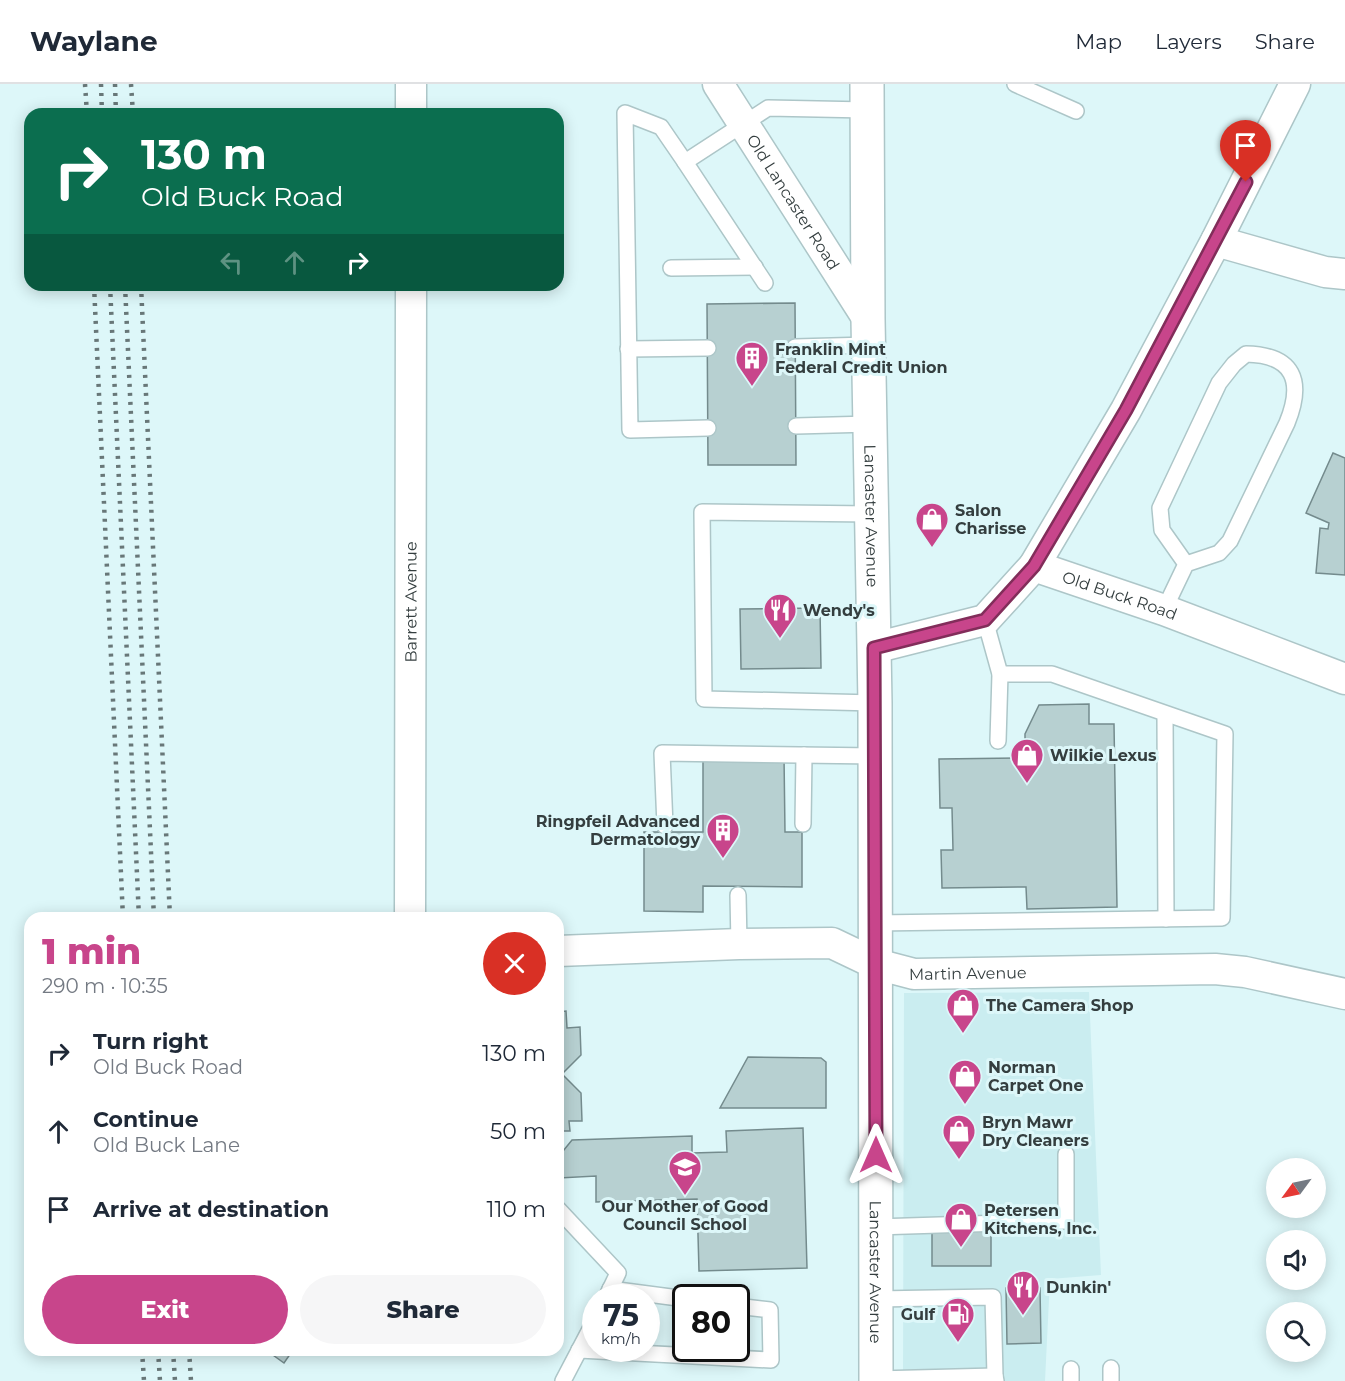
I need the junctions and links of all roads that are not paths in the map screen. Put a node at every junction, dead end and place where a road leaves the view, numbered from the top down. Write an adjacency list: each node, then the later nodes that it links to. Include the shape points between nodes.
1 (411, 84): 6 (street)
2 (718, 84): 8 (street, Old Lancaster Road)
3 (1014, 84): 7 (lane)
4 (1295, 84): 10 (street)
5 (867, 97): 8 (lane, via 768,108); 16 (highway, Lancaster Avenue)
6 (411, 108)
7 (1076, 111)
8 (744, 125): 9 (lane); 16 (street, Old Lancaster Road)
9 (685, 162): 11 (lane); 19 (lane, via 661,127 625,113)
10 (1216, 241): 13 (street, via 1325,272); 25 (street, via 1126,410)
11 (755, 267): 12 (lane); 14 (lane)
12 (671, 268)
13 (1345, 274)
14 (765, 283)
15 (411, 291): 39 (street, Barrett Avenue)
16 (868, 332): 17 (lane); 20 (highway, Lancaster Avenue)
17 (795, 347)
18 (708, 348): 19 (lane)
19 (628, 349): 22 (lane, via 630,430)
20 (870, 424): 21 (lane); 23 (highway, Lancaster Avenue)
21 (796, 426)
22 (708, 428)
23 (872, 514): 28 (highway, Lancaster Avenue); 31 (lane, via 702,512 704,699)
24 (1186, 564): 24 (lane, via 1162,530 1160,508 1219,383 1234,364 1246,354 1263,354 1279,360 1290,371 1295,389 1295,403 1287,423 1230,541 1219,553); 26 (lane)
25 (1034, 566): 26 (street, Old Buck Road); 27 (street)
26 (1164, 610): 30 (street, Old Buck Road)
27 (985, 620): 28 (street); 29 (lane)
28 (874, 648): 31 (highway, Lancaster Avenue)
29 (1000, 674): 32 (lane, via 1052,674); 33 (lane)
30 (1345, 679)
31 (875, 703): 35 (highway, Lancaster Avenue)
32 (1166, 714): 40 (lane); 40 (lane, via 1225,734 1222,918)
33 (998, 741)
34 (804, 755): 35 (lane); 36 (lane); 37 (lane, via 662,753)
35 (875, 756): 41 (highway, Lancaster Avenue)
36 (803, 824)
37 (666, 826)
38 (738, 895): 42 (lane)
39 (410, 912)
40 (1166, 919): 41 (lane)
41 (876, 923): 44 (highway, Lancaster Avenue)
42 (739, 944): 43 (street, Martin Avenue); 44 (street, Martin Avenue, via 832,943)
43 (564, 951)
44 (876, 964): 45 (street, Martin Avenue, via 914,974 1215,969); 48 (highway, Lancaster Avenue)
45 (1345, 994)
46 (1066, 1154): 48 (lane, via 1066,1221)
47 (564, 1215): 49 (lane, via 618,1273)
48 (876, 1227): 50 (highway, Lancaster Avenue)
49 (612, 1284)
50 (876, 1299): 56 (lane, via 993,1297); 57 (highway, Lancaster Avenue)
51 (750, 1308): 55 (lane, via 770,1310 771,1360)
52 (582, 1344): 53 (lane)
53 (579, 1350): 54 (lane); 58 (lane)
54 (672, 1355)
55 (750, 1359)
56 (996, 1379): 57 (lane)
57 (876, 1380)
58 (563, 1381)

